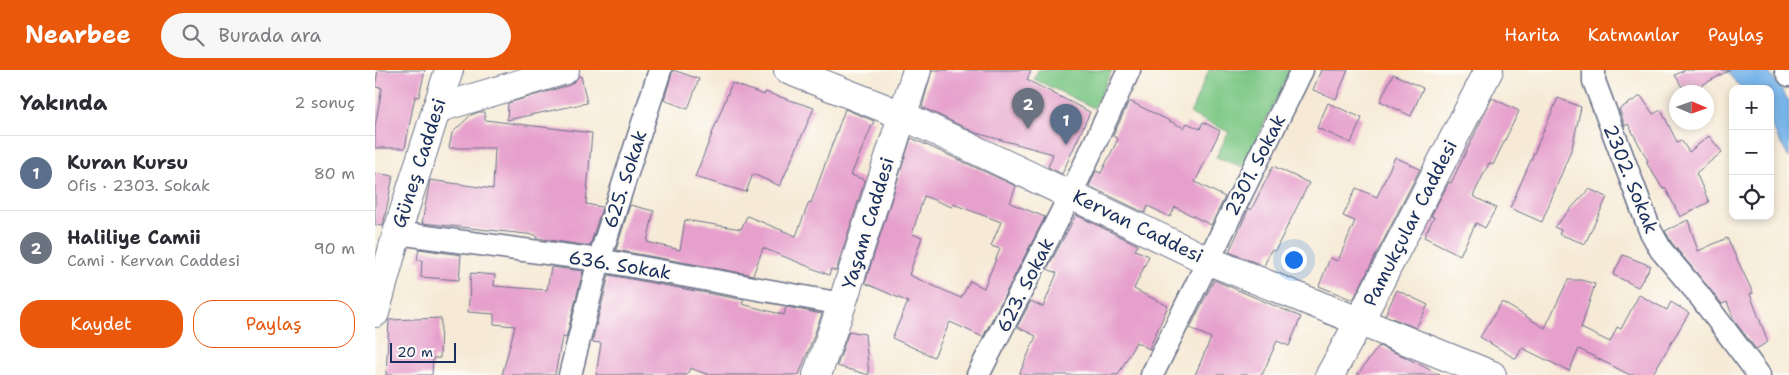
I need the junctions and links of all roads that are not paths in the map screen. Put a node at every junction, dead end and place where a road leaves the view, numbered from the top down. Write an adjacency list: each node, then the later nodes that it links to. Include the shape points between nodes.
1 (449, 70): 12 (street, Güneş Caddesi)
2 (565, 70): 12 (street)
3 (660, 70): 16 (street, 625. Sokak)
4 (788, 70): 13 (street, Kervan Caddesi)
5 (917, 70): 13 (street, Yaşam Caddesi)
6 (1129, 70): 14 (street, 623. Sokak)
7 (1302, 70): 17 (street, 2301. Sokak)
8 (1489, 70): 20 (street, Pamukçular Caddesi)
9 (1594, 70): 27 (street, 2302. Sokak, via 1594,81 1650,230 1661,250 1699,294)
10 (1786, 70): 11 (street)
11 (1789, 75)
12 (436, 109): 15 (street, Güneş Caddesi)
13 (902, 115): 14 (street, Kervan Caddesi); 18 (street, Yaşam Caddesi)
14 (1071, 194): 17 (street, Kervan Caddesi); 23 (street, 623. Sokak)
15 (397, 232): 16 (street, 636. Sokak); 19 (street, Güneş Caddesi)
16 (599, 260): 18 (street, 636. Sokak); 21 (street, 625. Sokak)
17 (1207, 260): 20 (street, Kervan Caddesi); 24 (street, 2301. Sokak)
18 (842, 304): 22 (street, Yaşam Caddesi)
19 (375, 313)
20 (1359, 322): 25 (street, Pamukçular Caddesi); 26 (street, Kervan Caddesi)
21 (570, 375)
22 (817, 375)
23 (978, 375)
24 (1152, 375)
25 (1330, 375)
26 (1492, 375)
27 (1759, 375)

